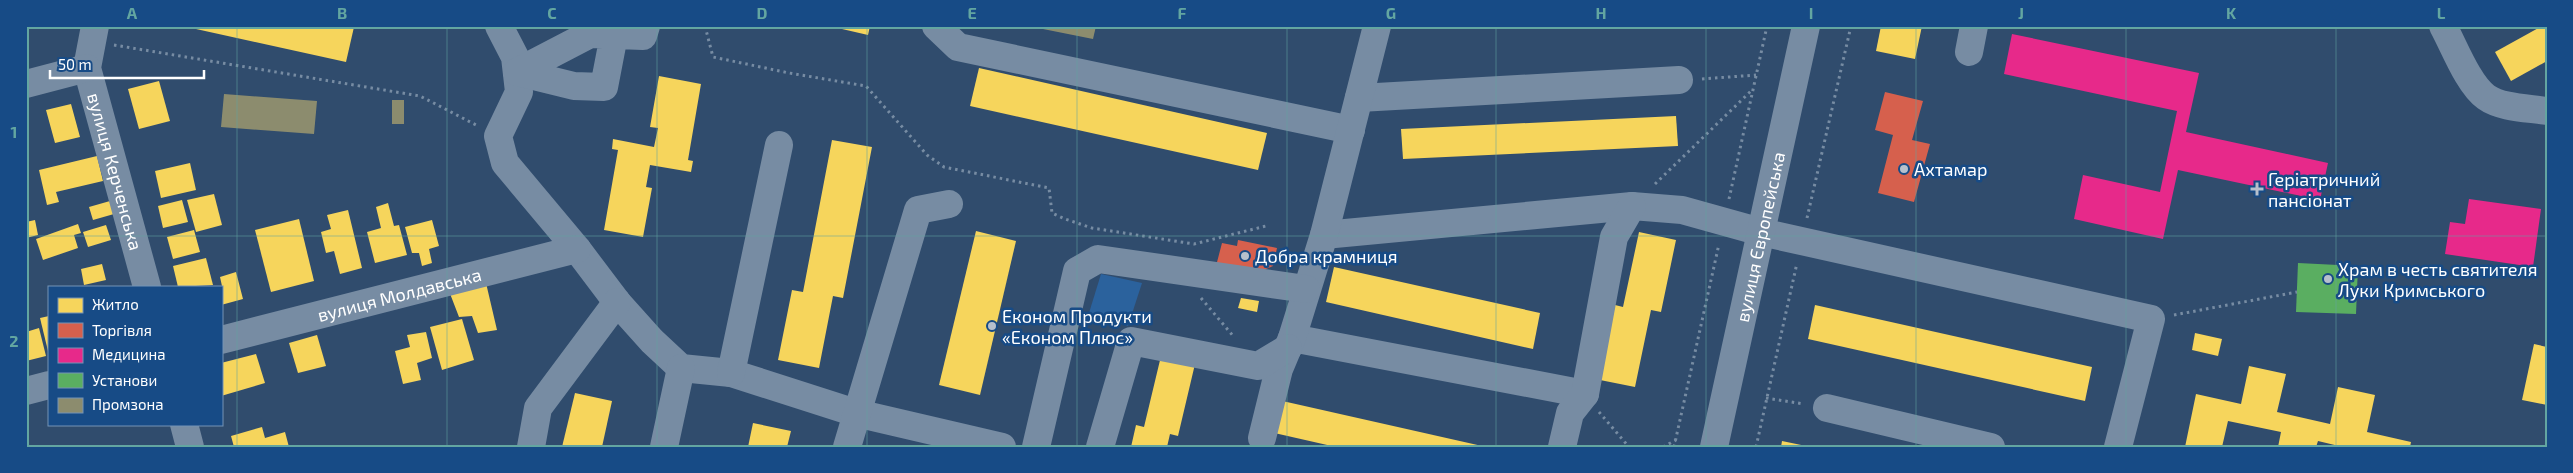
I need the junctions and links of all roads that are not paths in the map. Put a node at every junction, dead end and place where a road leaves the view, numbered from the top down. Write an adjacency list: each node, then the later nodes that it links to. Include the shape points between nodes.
1 (499, 26): 10 (street, via 515,57)
2 (646, 26): 8 (street, via 644,36)
3 (936, 26): 15 (street, via 958,47)
4 (1377, 26): 13 (street)
5 (1806, 26): 19 (street, вулиця Європейська)
6 (2443, 26): 14 (street, via 2476,87 2486,98 2502,104)
7 (94, 34): 9 (street, вулиця Керченська)
8 (614, 35): 10 (street, via 590,34); 10 (street, via 604,87 574,86)
9 (87, 68): 12 (street); 22 (street, вулиця Керченська)
10 (517, 72): 21 (street, via 520,92 498,136 505,163)
11 (1679, 80): 13 (street)
12 (26, 84)
13 (1359, 98): 15 (street)
14 (2547, 111)
15 (1351, 130): 20 (street)
16 (779, 145): 28 (street)
17 (949, 204): 33 (street, via 918,210)
18 (1632, 206): 19 (street, via 1682,210); 20 (street); 31 (street, via 1612,245)
19 (1761, 232): 45 (street, вулиця Європейська); 47 (street, via 2151,319)
20 (1324, 235): 23 (street)
21 (577, 249): 24 (street); 25 (street, вулиця Молдавська)
22 (147, 286)
23 (1306, 289): 26 (street); 42 (street, via 1098,259 1077,271)
24 (617, 302): 27 (street); 38 (street, via 538,408)
25 (222, 340)
26 (1290, 343): 31 (street); 36 (street, via 1279,369); 43 (street, via 1258,366 1131,341)
27 (681, 368): 28 (street); 39 (street)
28 (731, 373): 33 (street)
29 (48, 385): 30 (street)
30 (26, 391)
31 (1585, 394): 44 (street, via 1570,413)
32 (1827, 408): 46 (street)
33 (856, 413): 35 (street); 40 (street)
34 (185, 426): 37 (street)
35 (923, 438): 41 (street)
36 (1262, 438)
37 (190, 447)
38 (531, 447)
39 (664, 447)
40 (847, 447)
41 (1002, 447)
42 (1036, 447)
43 (1100, 447)
44 (1562, 447)
45 (1714, 447)
46 (1991, 447)
47 (2118, 447)

